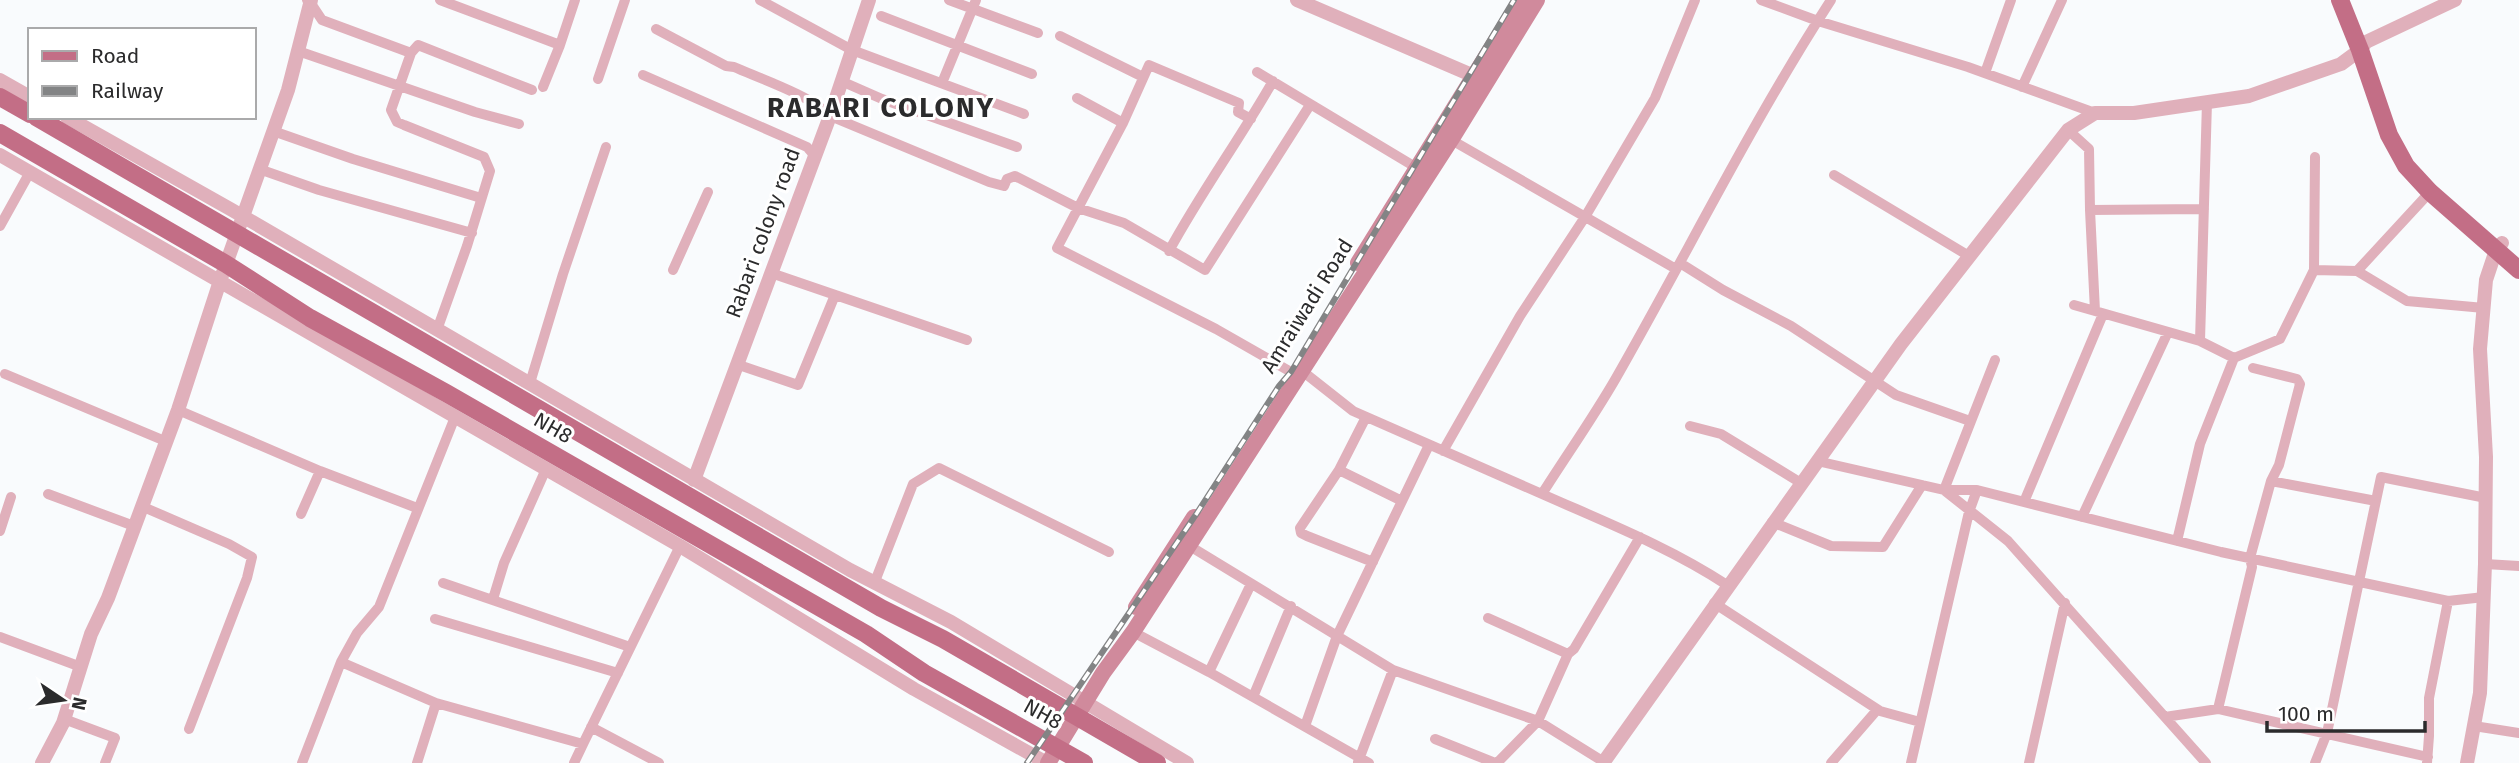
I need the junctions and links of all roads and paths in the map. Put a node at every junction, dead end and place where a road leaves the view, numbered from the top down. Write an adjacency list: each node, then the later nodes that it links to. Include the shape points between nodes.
1 (440, 0): 27 (street)
2 (575, 0): 27 (street)
3 (625, 0): 39 (street)
4 (760, 0): 30 (street)
5 (869, 0): 30 (street, Rabari colony road)
6 (949, 0): 19 (street)
7 (1297, 0): 37 (street)
8 (1537, 0): 63 (main road)
9 (1695, 0): 79 (street, via 1655,98)
10 (1761, 0): 23 (street)
11 (1831, 0): 23 (street)
12 (2011, 0): 34 (street)
13 (2048, 0): 20 (street)
14 (2340, 0): 29 (main road)
15 (2349, 0): 29 (main road)
16 (2455, 0): 21 (street)
17 (309, 1): 31 (street); 32 (street, via 323,20)
18 (1514, 2): 37 (main road, Amraiwadi Road)
19 (974, 4): 25 (street); 28 (street)
20 (2060, 4): 45 (street)
21 (2439, 4): 29 (street)
22 (881, 16): 28 (street)
23 (1818, 21): 34 (street); 87 (street)
24 (656, 29): 54 (street, via 824,109)
25 (1038, 33)
26 (1060, 36): 38 (street)
27 (560, 45): 32 (street, via 537,89 418,45)
28 (959, 46): 35 (street); 43 (street)
29 (2363, 46): 49 (street, via 2341,64 2249,96); 74 (main road, via 2389,135 2406,166); 83 (main road, via 2396,132 2413,161)
30 (852, 50): 41 (street, Rabari colony road); 43 (street)
31 (298, 51): 44 (street); 61 (street)
32 (411, 53): 44 (street)
33 (1257, 72): 42 (street)
34 (1985, 73): 45 (street)
35 (1032, 74)
36 (643, 75): 67 (street)
37 (1474, 76): 63 (main road, Amraiwadi Road)
38 (1143, 77): 57 (street, via 1149,65 1239,103 1238,112); 58 (street)
39 (598, 79)
40 (0, 80): 46 (street)
41 (841, 80): 54 (street, Rabari colony road); 65 (street)
42 (1273, 81): 50 (street); 57 (street)
43 (942, 83): 53 (street)
44 (399, 85): 59 (street); 75 (street, via 391,110 397,122 484,157 490,171)
45 (2022, 87): 52 (street)
46 (28, 96)
47 (0, 97): 51 (main road)
48 (1077, 98): 58 (street)
49 (2207, 102): 52 (street, via 2134,113); 77 (street)
50 (1310, 106): 69 (street); 84 (street, via 1205,270)
51 (28, 113)
52 (2095, 113): 60 (street)
53 (1024, 114)
54 (830, 116): 67 (street, Rabari colony road); 76 (street, via 989,182 1004,186 1007,178 1015,176)
55 (40, 119): 80 (main road, NH8)
56 (70, 119): 80 (street)
57 (1251, 119): 84 (street)
58 (1123, 123): 76 (street)
59 (519, 124)
60 (2068, 130): 78 (street, via 2089,149); 85 (street)
61 (273, 131): 70 (street); 75 (street)
62 (0, 133): 92 (main road, NH8)
63 (1445, 136): 69 (main road, Amraiwadi Road); 79 (street); 106 (main road)
64 (606, 147): 109 (street)
65 (1017, 147)
66 (0, 155): 71 (street)
67 (814, 155): 93 (street, Rabari colony road)
68 (2315, 157): 88 (street)
69 (1417, 168): 106 (main road, Amraiwadi Road)
70 (259, 169): 80 (street); 82 (street)
71 (30, 172): 81 (street); 92 (street)
72 (1834, 175): 85 (street)
73 (708, 192): 90 (street)
74 (2430, 192): 83 (main road); 91 (street)
75 (481, 198): 82 (street)
76 (1078, 208): 84 (street, via 1124,223); 106 (street, via 1058,248)
77 (2204, 209): 78 (street); 101 (street)
78 (2090, 210): 97 (street)
79 (1585, 217): 87 (street); 117 (street, via 1520,316)
80 (241, 225): 92 (street); 98 (street); 177 (main road, NH8, via 881,608 1054,702)
81 (0, 226)
82 (472, 233): 98 (street)
83 (2499, 246): 86 (main road); 89 (main road); 96 (street, via 2486,280)
84 (1169, 251)
85 (1969, 256): 108 (street)
86 (2519, 257)
87 (1678, 266): 108 (street, via 1791,326); 129 (street, via 1615,380)
88 (2314, 270): 91 (street); 102 (street, via 2280,339)
89 (2519, 270)
90 (673, 271)
91 (2357, 271): 96 (street, via 2407,301)
92 (223, 273): 110 (street); 111 (street); 192 (main road, NH8, via 446,393 866,634)
93 (771, 273): 94 (street); 104 (street, Rabari colony road)
94 (835, 295): 100 (street); 104 (street, via 798,385)
95 (2074, 305): 97 (street)
96 (2484, 308): 131 (street, via 2480,349)
97 (2099, 312): 99 (street); 133 (street)
98 (438, 330): 109 (street)
99 (2168, 332): 101 (street); 139 (street)
100 (967, 340)
101 (2200, 341): 102 (street)
102 (2234, 358): 144 (street, via 2200,444)
103 (1995, 360): 113 (street)
104 (736, 364): 122 (street, Rabari colony road)
105 (2253, 368): 123 (street, via 2300,381)
106 (1296, 371): 112 (street); 145 (main road); 165 (main road, Amraiwadi Road, via 1167,556)
107 (5, 374): 115 (street)
108 (1874, 381): 113 (street, via 1896,395); 118 (street)
109 (530, 383): 122 (street)
110 (178, 410): 115 (street); 121 (street)
111 (454, 417): 119 (street); 136 (street)
112 (1366, 417): 116 (street); 120 (street)
113 (1970, 421): 126 (street)
114 (1690, 426): 124 (street, via 1721,434)
115 (165, 441): 135 (street)
116 (1429, 445): 117 (street); 132 (street)
117 (1443, 451): 129 (street)
118 (1816, 461): 124 (street); 125 (street)
119 (546, 469): 146 (street); 158 (street)
120 (1339, 470): 132 (street); 149 (street, via 1303,521 1301,533)
121 (320, 471): 136 (street); 138 (street)
122 (694, 480): 154 (street)
123 (2271, 481): 134 (street); 148 (street)
124 (1801, 483): 140 (street)
125 (1922, 485): 126 (street); 140 (street, via 1883,547 1830,546)
126 (1944, 490): 127 (street); 137 (street)
127 (1977, 490): 133 (street); 137 (street)
128 (48, 494): 141 (street)
129 (1542, 494): 143 (street)
130 (11, 497): 142 (street)
131 (2486, 498): 134 (street, via 2381,477); 150 (street)
132 (1402, 501): 149 (street)
133 (2024, 502): 139 (street)
134 (2376, 502): 152 (street)
135 (141, 506): 141 (street); 187 (street, via 252,557)
136 (417, 508): 170 (street, via 379,607)
137 (1969, 512): 161 (street, via 2008,541); 183 (street)
138 (301, 514)
139 (2082, 517): 144 (street)
140 (1772, 522): 156 (street)
141 (134, 526): 171 (street)
142 (0, 531)
143 (1640, 537): 156 (street); 169 (street)
144 (2178, 541): 148 (street)
145 (1188, 545): 155 (street); 165 (main road)
146 (680, 546): 168 (street); 192 (street, via 914,689)
147 (1109, 552): 154 (street, via 939,468 913,484)
148 (2250, 558): 152 (street); 178 (street, via 2252,567)
149 (1373, 562): 166 (street)
150 (2486, 564): 151 (street); 157 (street)
151 (2519, 566)
152 (2358, 582): 159 (street); 189 (street)
153 (443, 583): 158 (street)
154 (874, 584): 177 (street, via 951,622)
155 (1251, 584): 162 (street); 173 (street)
156 (1727, 585): 160 (street)
157 (2484, 597): 159 (street); 185 (street)
158 (492, 599): 168 (street)
159 (2448, 601): 193 (street, via 2429,698)
160 (1714, 603): 179 (street); 195 (street)
161 (2065, 603): 180 (street); 208 (street)
162 (1291, 606): 166 (street); 175 (street)
163 (1488, 618): 169 (street)
164 (435, 619): 174 (street)
165 (1128, 631): 173 (street); 177 (main road)
166 (1337, 636): 172 (street); 184 (street)
167 (0, 637): 171 (street)
168 (630, 647): 174 (street)
169 (1568, 654): 182 (street)
170 (341, 662): 176 (street); 198 (street)
171 (81, 667): 181 (street)
172 (1393, 670): 182 (street); 194 (street)
173 (1209, 672): 175 (street)
174 (618, 673): 186 (street)
175 (1253, 697): 184 (street)
176 (436, 703): 191 (street); 199 (street)
177 (1077, 707): 192 (main road); 203 (main road, NH8); 204 (street)
178 (2218, 709): 180 (street); 189 (street)
179 (1877, 710): 183 (street); 206 (street)
180 (2165, 717): 209 (street)
181 (64, 719): 196 (street); 197 (street, via 115,738)
182 (1538, 721): 195 (street); 205 (street)
183 (1920, 722): 207 (street)
184 (1305, 726): 194 (street)
185 (2474, 726): 188 (street); 211 (street)
186 (591, 727): 191 (street); 201 (street)
187 (189, 729)
188 (2518, 729)
189 (2327, 733): 193 (street); 210 (street)
190 (1435, 739): 205 (street)
191 (583, 744): 200 (street)
192 (1047, 757): 202 (main road, NH8)
193 (2427, 760)
194 (1363, 761)
195 (1603, 762)
196 (41, 763)
197 (105, 763)
198 (302, 763)
199 (417, 763)
200 (574, 763)
201 (659, 763)
202 (1084, 763)
203 (1157, 763)
204 (1187, 763)
205 (1496, 763)
206 (1831, 763)
207 (1911, 763)
208 (2029, 763)
209 (2206, 763)
210 (2315, 763)
211 (2467, 763)

